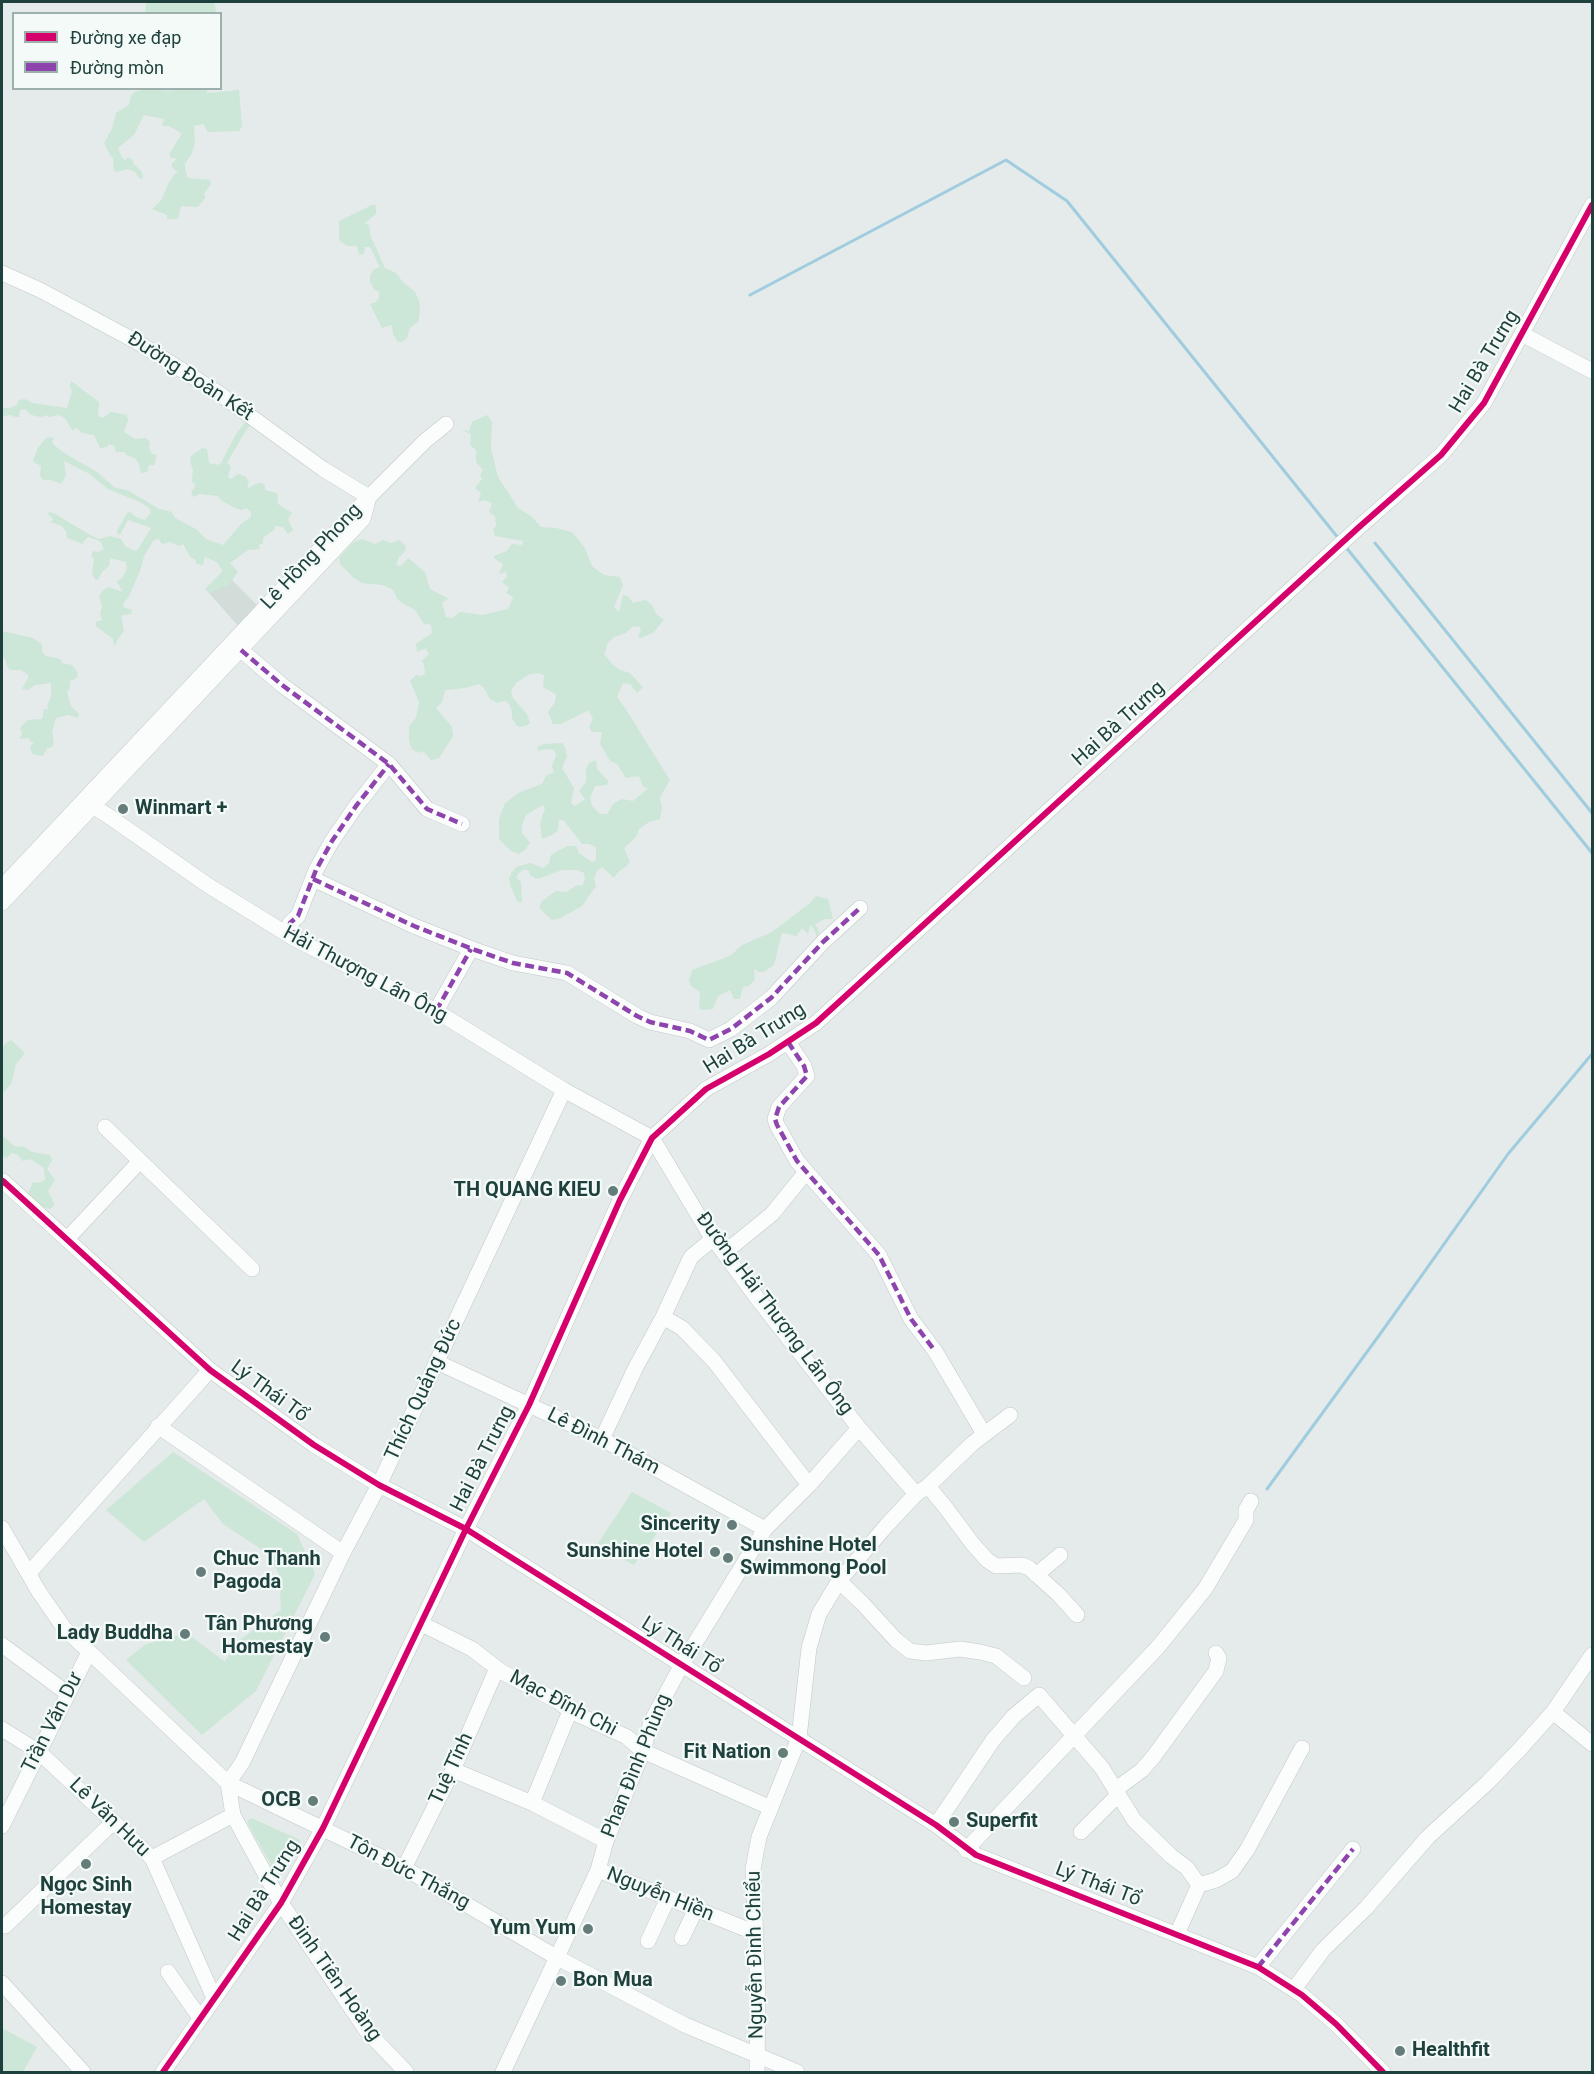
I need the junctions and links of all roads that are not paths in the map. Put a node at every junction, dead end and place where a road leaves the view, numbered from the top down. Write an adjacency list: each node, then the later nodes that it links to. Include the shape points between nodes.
1 (1593, 205): 3 (street, Hai Bà Trưng)
2 (2, 273): 6 (street, Đường Đoàn Kết, via 137,342)
3 (1522, 334): 4 (street); 18 (street, Hai Bà Trưng, via 1484,403 1441,455 816,1023)
4 (1593, 371)
5 (446, 424): 6 (street)
6 (369, 497): 7 (street, Lê Hồng Phong, via 363,519); 9 (street, Lê Hồng Phong)
7 (241, 650): 8 (street); 9 (street, Lê Hồng Phong)
8 (388, 764): 10 (street, via 427,809); 11 (street, via 332,841)
9 (89, 804): 12 (street, Lê Hồng Phong); 13 (street, Lê Hồng Phong); 15 (street, Hải Thượng Lãn Ông)
10 (462, 824)
11 (312, 879): 15 (street, via 298,916 290,924); 16 (street)
12 (2, 887)
13 (2, 903)
14 (860, 908): 16 (street, via 771,998 710,1040 637,1016 567,973 513,963)
15 (295, 939): 17 (street, Hải Thượng Lãn Ông)
16 (471, 949): 17 (street)
17 (436, 1011): 19 (street, Hải Thượng Lãn Ông)
18 (788, 1042): 21 (street, Hai Bà Trưng, via 706,1089); 23 (street, via 807,1076 779,1107 775,1119)
19 (564, 1090): 21 (street, Hải Thượng Lãn Ông); 30 (street, Thích Quảng Đức)
20 (105, 1127): 22 (street)
21 (652, 1138): 26 (street, Đường Hải Thượng Lãn Ông); 32 (street, Hai Bà Trưng, via 620,1200)
22 (140, 1161): 25 (street); 28 (street)
23 (806, 1172): 27 (street, via 772,1214); 36 (street, via 879,1255 911,1319)
24 (2, 1182): 25 (street, Lý Thái Tổ)
25 (67, 1239): 31 (street, Lý Thái Tổ)
26 (714, 1239): 27 (street, Đường Hải Thượng Lãn Ông); 29 (street, via 691,1257)
27 (724, 1253): 35 (street, Đường Hải Thượng Lãn Ông)
28 (252, 1269)
29 (663, 1317): 37 (street); 39 (street, via 682,1328 714,1361)
30 (437, 1362): 32 (street, Lê Đình Thám); 38 (street, Thích Quảng Đức)
31 (210, 1370): 34 (street); 38 (street, Lý Thái Tổ, via 314,1445)
32 (529, 1405): 37 (street, Lê Đình Thám); 43 (street, Hai Bà Trưng)
33 (1010, 1415): 36 (street)
34 (158, 1426): 45 (street); 47 (street)
35 (859, 1428): 39 (street, Phan Đình Phùng); 40 (street, Đường Hải Thượng Lãn Ông)
36 (984, 1434): 40 (street)
37 (602, 1439): 44 (street, Lê Đình Thám)
38 (379, 1485): 43 (street, Lý Thái Tổ); 45 (street, Thích Quảng Đức)
39 (809, 1485): 44 (street, Phan Đình Phùng)
40 (922, 1490): 48 (street, Đường Hải Thượng Lãn Ông, via 946,1508 987,1560 996,1566 1022,1565); 49 (street)
41 (1251, 1501): 65 (street, via 1246,1520 1205,1589)
42 (2, 1528): 47 (street, Tôn Đức Thắng)
43 (466, 1530): 51 (street, Hai Bà Trưng); 56 (street, Lý Thái Tổ)
44 (765, 1530): 56 (street, Phan Đình Phùng)
45 (343, 1553): 72 (street, Thích Quảng Đức, via 242,1763)
46 (1060, 1555): 48 (street)
47 (29, 1574): 53 (street, Tôn Đức Thắng, via 64,1628)
48 (1036, 1575): 50 (street)
49 (839, 1581): 58 (street, via 910,1651 980,1652 996,1656); 66 (street, via 819,1614 809,1648)
50 (1077, 1616)
51 (422, 1624): 57 (street, Mạc Đĩnh Chi, via 472,1649); 80 (street, Hai Bà Trưng)
52 (2, 1645): 59 (street)
53 (89, 1652): 59 (street, Trần Văn Dư); 72 (street, Tôn Đức Thắng)
54 (1216, 1653): 73 (street, via 1216,1671 1143,1770)
55 (1593, 1655): 61 (street)
56 (681, 1666): 62 (street, Phan Đình Phùng); 66 (street, Lý Thái Tổ)
57 (497, 1668): 60 (street, Mạc Đĩnh Chi); 71 (street, Tuệ Tĩnh)
58 (1024, 1678)
59 (68, 1693): 70 (street, Trần Văn Dư)
60 (570, 1711): 64 (street, Mạc Đĩnh Chi); 74 (street)
61 (1553, 1712): 67 (street); 101 (street, via 1408,1857 1366,1908 1323,1950)
62 (651, 1722): 64 (street); 69 (street, Phan Đình Phùng)
63 (2, 1729): 70 (street, Lê Văn Hưu)
64 (627, 1737): 69 (street, Mạc Đĩnh Chi)
65 (1075, 1737): 73 (street, via 1102,1768); 79 (street, via 1039,1695 993,1740); 84 (street)
66 (799, 1738): 75 (street, Nguyễn Đình Chiểu); 79 (street, Lý Thái Tổ)
67 (1593, 1744)
68 (1302, 1748): 88 (street, via 1232,1871)
69 (643, 1751): 75 (street, Mạc Đĩnh Chi); 82 (street, Phan Đình Phùng)
70 (39, 1752): 77 (street, Trần Văn Dư); 78 (street, Lê Văn Hưu)
71 (453, 1770): 74 (street, Nguyễn Hiền); 86 (street, Tuệ Tĩnh)
72 (228, 1783): 76 (street, Đinh Tiên Hoàng); 80 (street, Tôn Đức Thắng)
73 (1116, 1793): 81 (street); 88 (street, via 1134,1820 1187,1868)
74 (532, 1803): 82 (street, Nguyễn Hiền)
75 (771, 1808): 93 (street, Nguyễn Đình Chiểu, via 759,1837 753,1869)
76 (233, 1815): 85 (street); 90 (street, Đinh Tiên Hoàng)
77 (4, 1816)
78 (115, 1823): 85 (street, Lê Văn Hưu); 92 (street)
79 (936, 1825): 84 (street, Lý Thái Tổ)
80 (323, 1828): 86 (street, Tôn Đức Thắng); 90 (street, Hai Bà Trưng)
81 (1081, 1832)
82 (606, 1841): 87 (street, Phan Đình Phùng)
83 (1353, 1849): 98 (street)
84 (966, 1850): 94 (street, Lý Thái Tổ)
85 (152, 1858): 102 (street, Lê Văn Hưu)
86 (404, 1868): 97 (street, Tôn Đức Thắng)
87 (598, 1870): 89 (street, Nguyễn Hiền); 97 (street, Phan Đình Phùng)
88 (1199, 1885): 94 (street)
89 (668, 1898): 91 (street, Nguyễn Hiền); 96 (street)
90 (281, 1904): 102 (street, Hai Bà Trưng); 107 (street, Đinh Tiên Hoàng, via 366,2030)
91 (696, 1909): 93 (street, Nguyễn Hiền); 95 (street)
92 (2, 1926)
93 (756, 1934): 104 (street, Nguyễn Đình Chiểu)
94 (1177, 1934): 98 (street, Lý Thái Tổ)
95 (682, 1938)
96 (648, 1941)
97 (556, 1957): 104 (street, Tôn Đức Thắng, via 685,2025); 108 (street, Phan Đình Phùng)
98 (1258, 1967): 101 (street, Lý Thái Tổ)
99 (168, 1972): 103 (street)
100 (2, 1983): 105 (street)
101 (1294, 1989): 111 (street, Lý Thái Tổ, via 1336,2024)
102 (214, 1998): 103 (street, Hai Bà Trưng)
103 (200, 2018): 106 (street, Hai Bà Trưng)
104 (757, 2055): 109 (street, Nguyễn Đình Chiểu); 110 (street, Tôn Đức Thắng)
105 (84, 2073)
106 (163, 2073)
107 (406, 2073)
108 (503, 2073)
109 (757, 2073)
110 (797, 2073)
111 (1383, 2073)

